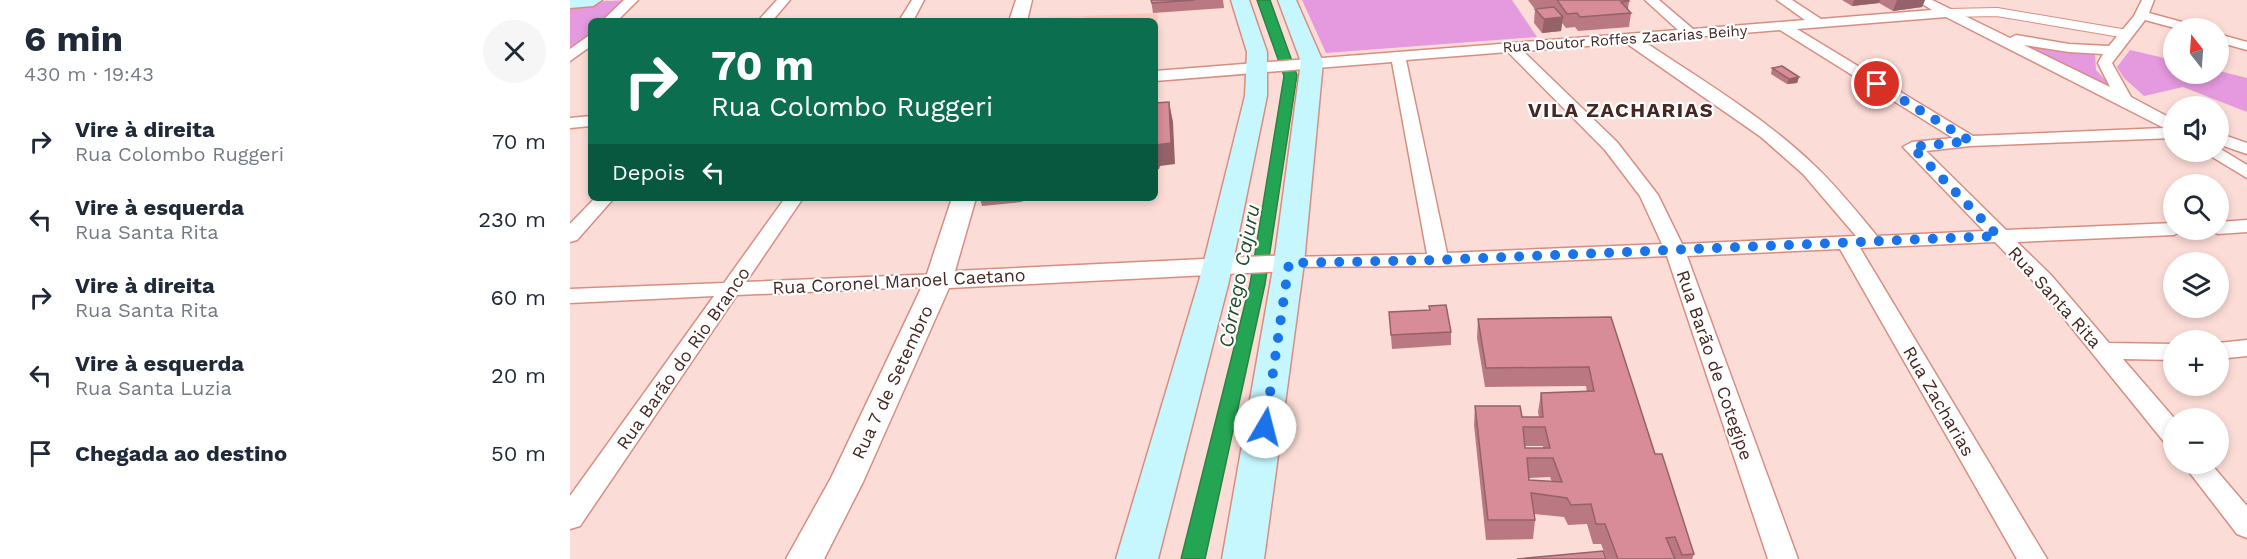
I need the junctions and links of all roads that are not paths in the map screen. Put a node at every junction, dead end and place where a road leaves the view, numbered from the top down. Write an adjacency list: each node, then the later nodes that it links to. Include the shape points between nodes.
1 (593, 0): 12 (main road)
2 (632, 0): 15 (street)
3 (784, 0): 16 (street)
4 (918, 0): 17 (street)
5 (1024, 0): 18 (street)
6 (1240, 0): 34 (main road)
7 (1287, 0): 33 (main road)
8 (1652, 0): 23 (street)
9 (1783, 0): 20 (street)
10 (1922, 0): 13 (street)
11 (2148, 0): 14 (street)
12 (570, 2)
13 (1948, 13): 20 (street, Rua Doutor Roffes Zacarias Beihy); 22 (street); 24 (lane, via 1997,12)
14 (2143, 15): 19 (street); 24 (street)
15 (612, 18)
16 (768, 18)
17 (908, 18)
18 (1019, 18)
19 (2163, 21)
20 (1818, 23): 21 (street, Rua Doutor Roffes Zacarias Beihy)
21 (1784, 27): 23 (street, Rua Doutor Roffes Zacarias Beihy); 45 (street)
22 (1989, 33): 30 (street, via 2069,48); 36 (street)
23 (1690, 34): 25 (street, Rua Doutor Roffes Zacarias Beihy)
24 (2127, 34): 30 (street)
25 (1630, 39): 29 (street, Rua Doutor Roffes Zacarias Beihy); 58 (street, Rua Zacharias, via 1743,115 1810,171)
26 (588, 41): 32 (street)
27 (2229, 41): 28 (street)
28 (2247, 46)
29 (1511, 47): 31 (street, Rua Doutor Roffes Zacarias Beihy); 59 (street, Rua Barão de Cotegipe, via 1634,173)
30 (2111, 50): 36 (street, via 2105,63)
31 (1398, 56): 33 (street, Rua Doutor Roffes Zacarias Beihy); 60 (street)
32 (570, 57)
33 (1307, 63): 34 (street, Rua Doutor Roffes Zacarias Beihy); 61 (main road)
34 (1264, 67): 35 (street, Rua Doutor Roffes Zacarias Beihy); 62 (main road)
35 (1158, 76)
36 (2125, 100): 37 (street)
37 (2149, 112): 40 (street); 41 (street)
38 (588, 113): 39 (street)
39 (570, 114)
40 (2163, 117)
41 (2163, 120)
42 (588, 121): 43 (street)
43 (570, 123)
44 (2163, 133): 45 (street, Rua Santa Rita)
45 (1970, 141): 57 (street, Rua Santa Rita, via 1912,147)
46 (2229, 142): 47 (street)
47 (2247, 149)
48 (2229, 162): 49 (street)
49 (2247, 173)
50 (602, 201): 56 (street)
51 (792, 201): 64 (street, Rua Barão do Rio Branco)
52 (963, 201): 63 (street, Rua 7 de Setembro)
53 (2247, 226): 54 (street)
54 (2229, 227)
55 (2163, 229): 57 (street)
56 (570, 236)
57 (1998, 236): 58 (street); 68 (street, Rua Santa Rita, via 2044,280)
58 (1858, 241): 59 (street); 78 (street, Rua Zacharias)
59 (1675, 250): 60 (street); 77 (street, Rua Barão de Cotegipe)
60 (1438, 260): 61 (street)
61 (1281, 263): 62 (street, Rua Coronel Manoel Caetano); 76 (main road)
62 (1223, 265): 63 (street, Rua Coronel Manoel Caetano); 75 (main road)
63 (939, 280): 64 (street, Rua Coronel Manoel Caetano); 74 (street, Rua 7 de Setembro, via 846,482)
64 (733, 289): 65 (street, Rua Coronel Manoel Caetano); 72 (street, Rua Barão do Rio Branco)
65 (570, 296)
66 (2247, 348): 67 (street)
67 (2229, 350)
68 (2104, 351): 69 (street); 70 (street, Rua Santa Rita)
69 (2163, 352)
70 (2163, 423)
71 (2204, 474): 73 (street)
72 (570, 518)
73 (2247, 526)
74 (805, 559)
75 (1137, 559)
76 (1242, 559)
77 (1783, 559)
78 (2032, 559)

